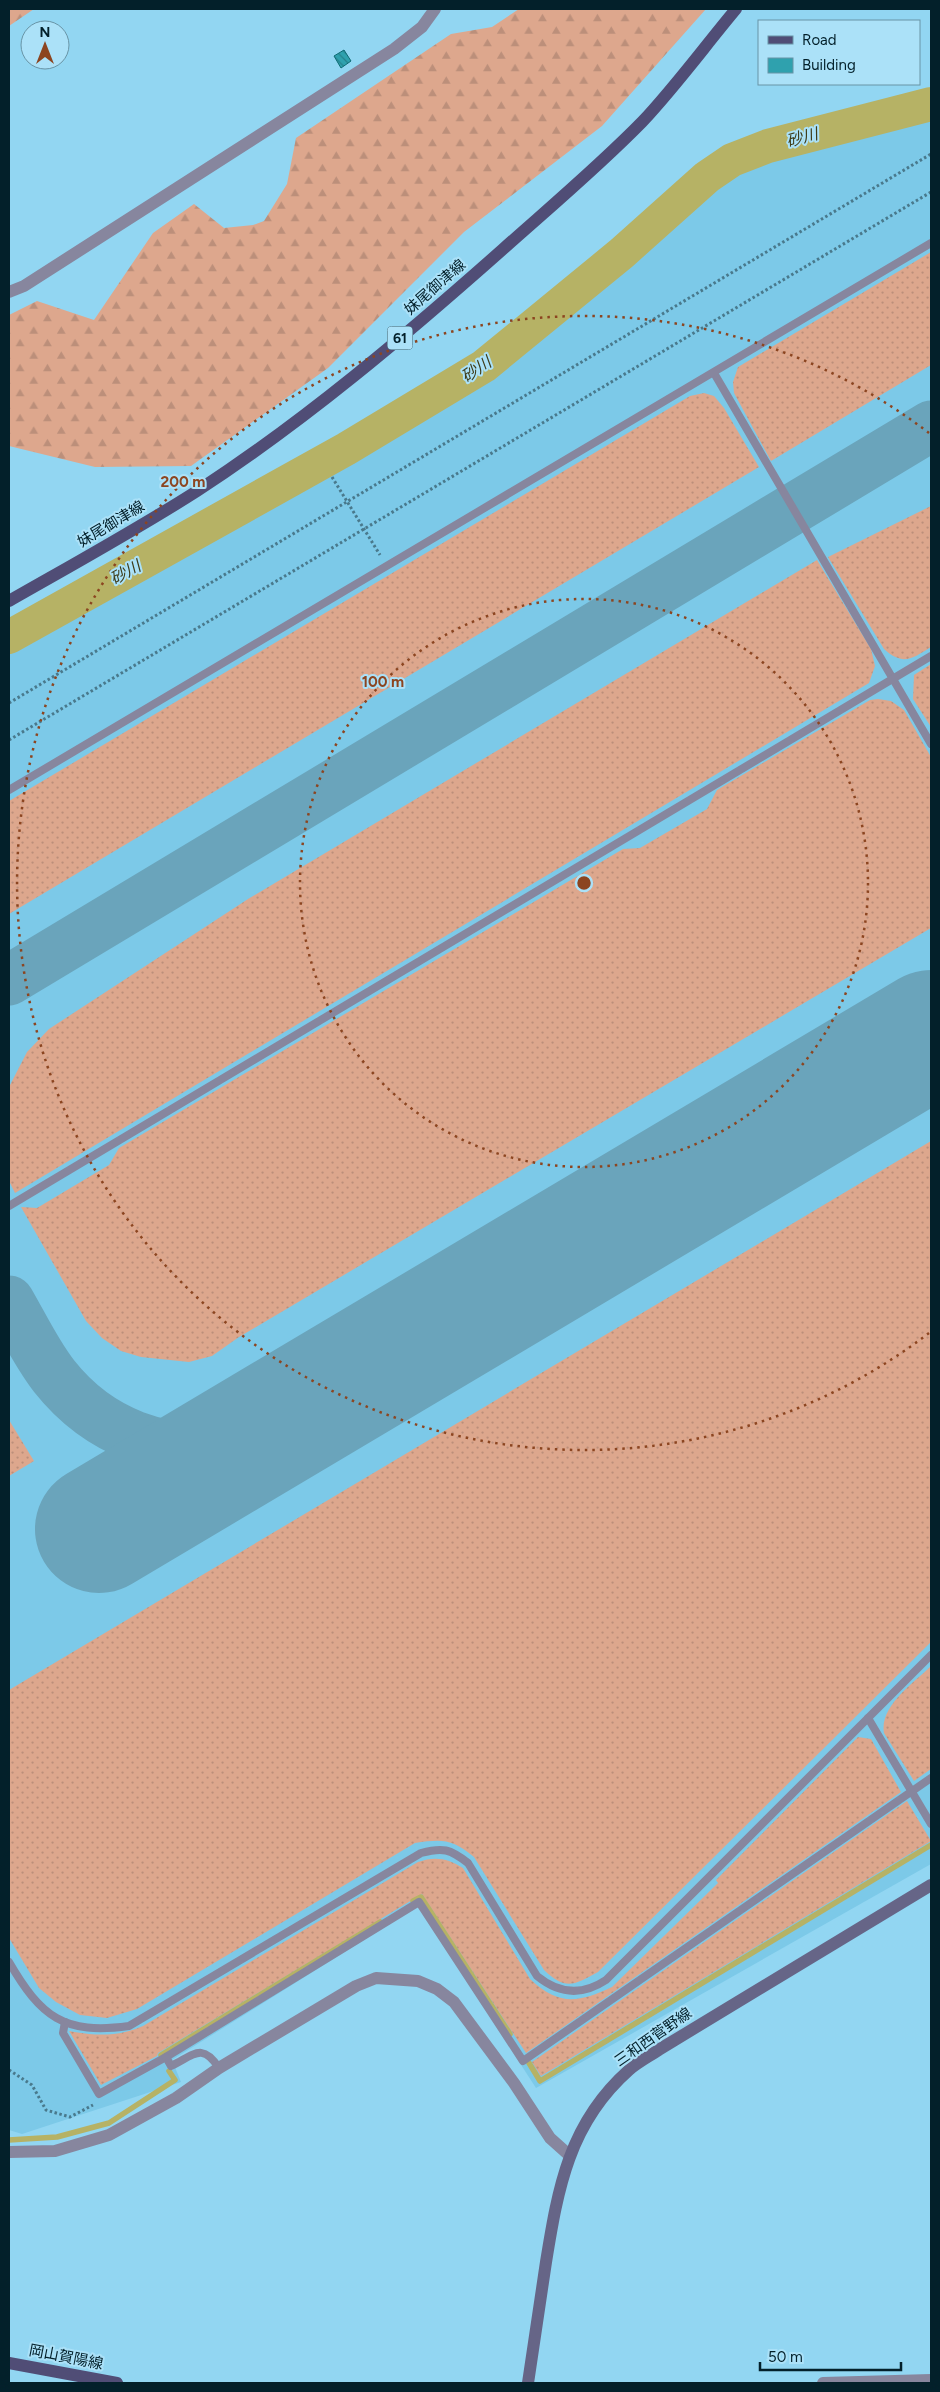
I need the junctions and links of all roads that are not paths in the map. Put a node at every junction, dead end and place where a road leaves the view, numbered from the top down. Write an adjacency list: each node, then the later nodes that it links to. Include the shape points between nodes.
1 (435, 9): 4 (street, via 422,28 394,50 24,286)
2 (736, 9): 6 (main road, 妹尾御津線 / 61, via 642,121 558,200 353,378 197,491)
3 (931, 243): 5 (lane)
4 (9, 292)
5 (714, 373): 8 (lane); 10 (lane)
6 (9, 601)
7 (931, 656): 8 (lane)
8 (893, 679): 9 (lane); 11 (lane)
9 (931, 744)
10 (9, 790)
11 (9, 1206)
12 (931, 1656): 13 (lane)
13 (868, 1718): 15 (lane); 19 (lane, via 606,1980 585,1991 560,1989 537,1976 468,1863 452,1850 436,1849 421,1853 129,2026 104,2030)
14 (931, 1778): 15 (lane)
15 (912, 1792): 16 (lane); 20 (lane, via 523,2062 420,1902)
16 (931, 1824)
17 (931, 1885): 23 (main road, 三和西菅野線, via 740,1998 629,2070 585,2124)
18 (9, 1962): 19 (lane, via 39,2006)
19 (65, 2022): 20 (lane, via 63,2033 99,2094)
20 (166, 2057): 21 (lane, via 171,2066 196,2053 203,2053 210,2055)
21 (219, 2068): 22 (street, via 176,2098 109,2135 55,2151); 23 (street, via 356,1986 376,1978 418,1981 437,1989 454,2002 550,2138)
22 (9, 2152)
23 (569, 2155): 27 (main road, 三和西菅野線, via 557,2196)
24 (9, 2362): 26 (main road, 岡山賀陽線)
25 (931, 2380): 28 (street)
26 (117, 2383)
27 (528, 2383)
28 (823, 2383)

